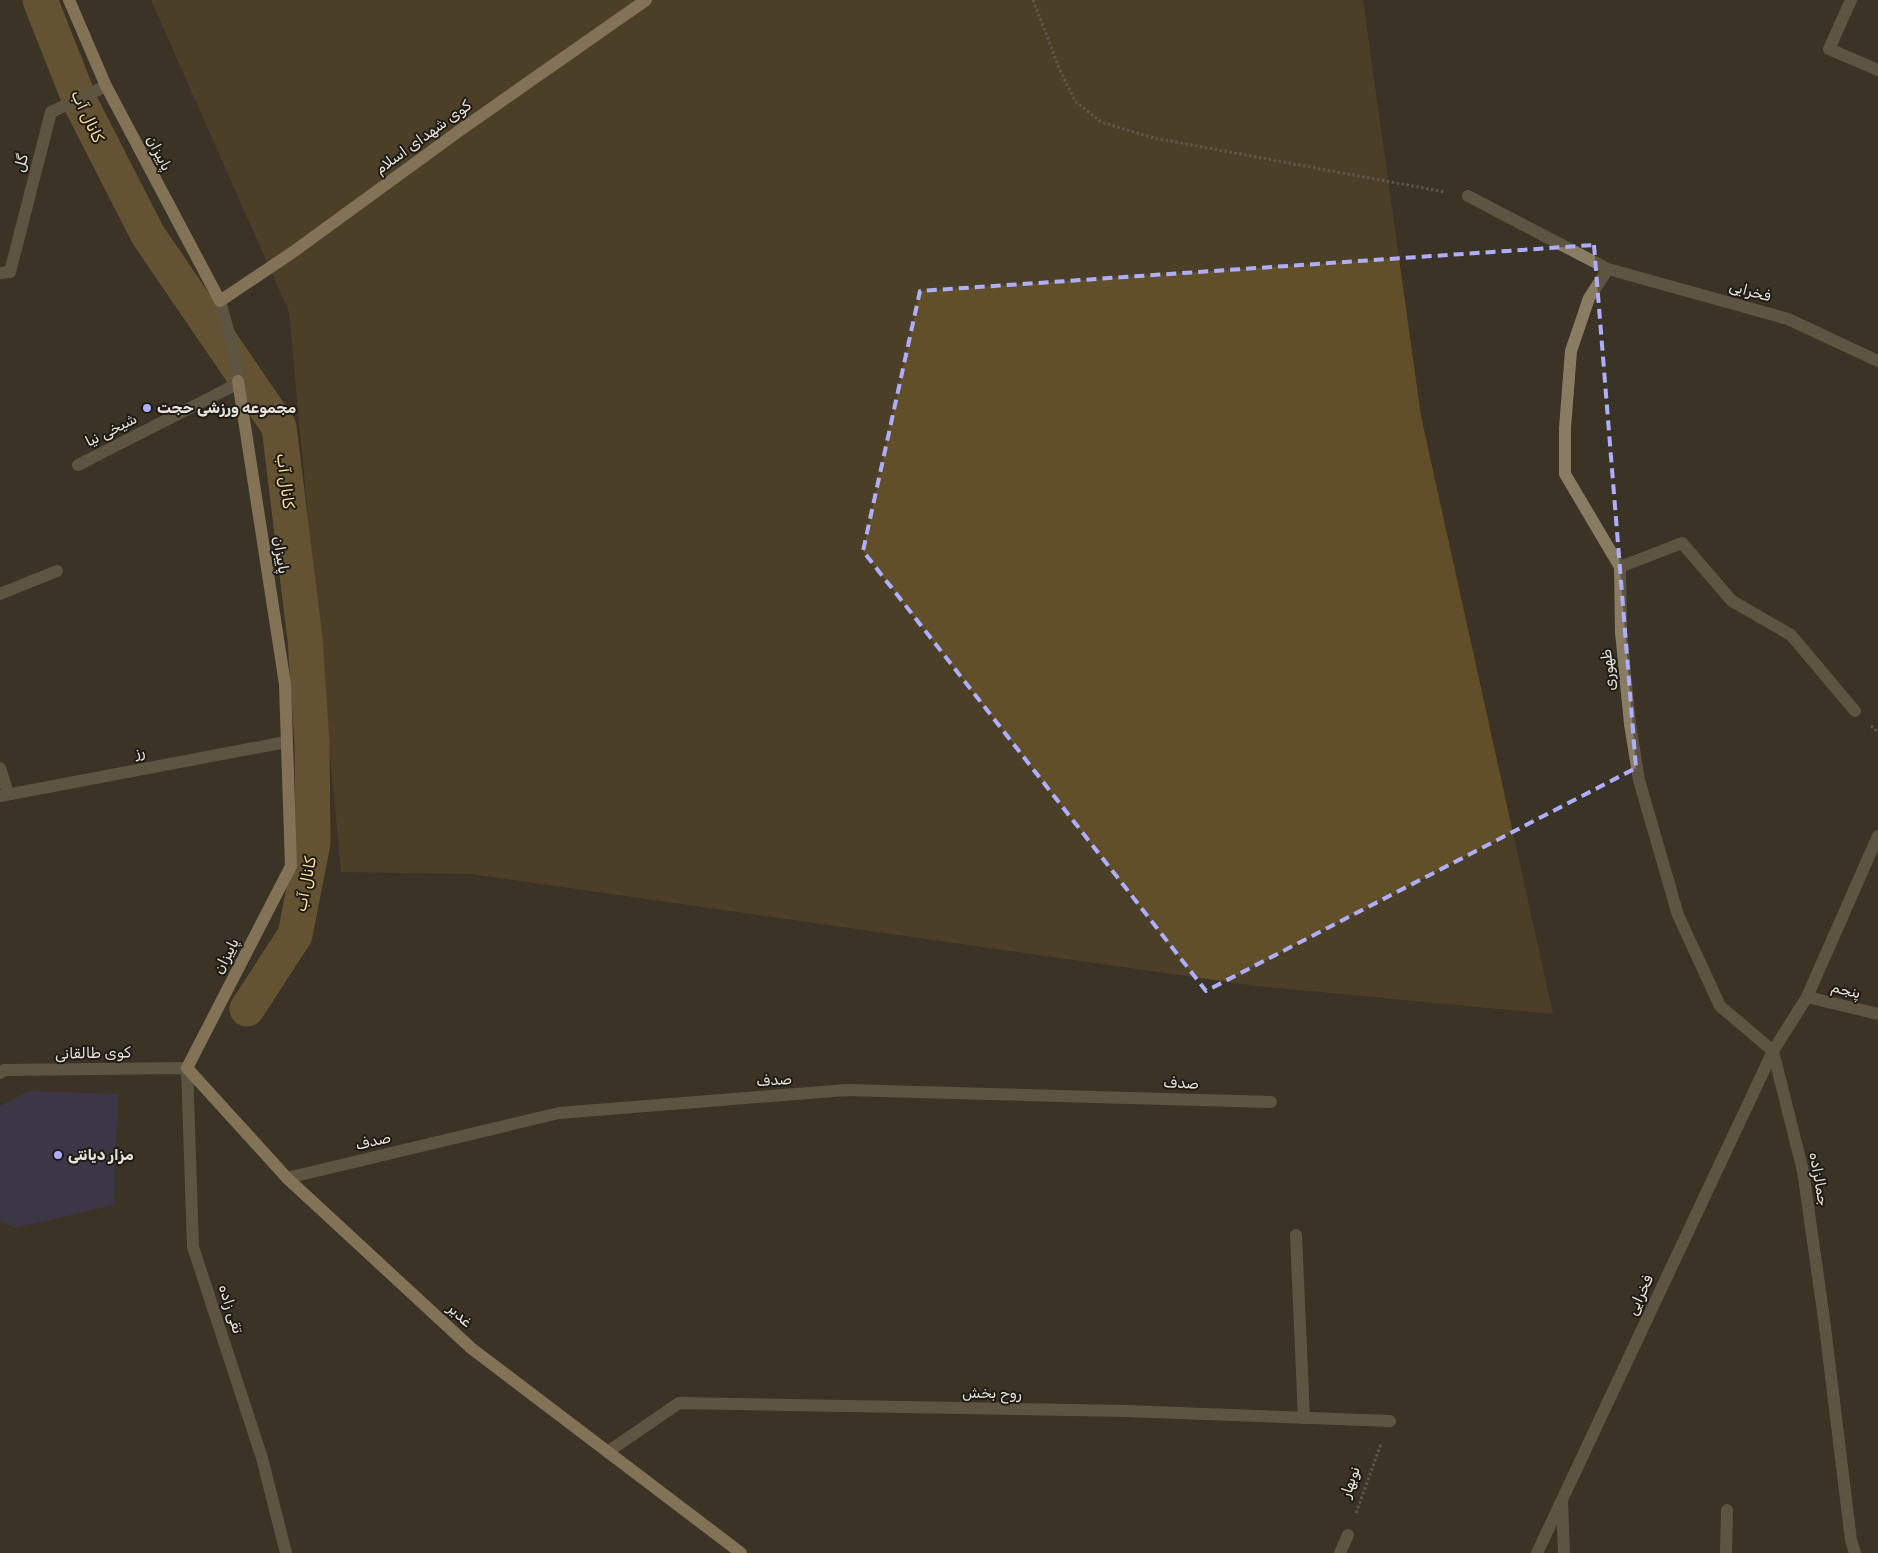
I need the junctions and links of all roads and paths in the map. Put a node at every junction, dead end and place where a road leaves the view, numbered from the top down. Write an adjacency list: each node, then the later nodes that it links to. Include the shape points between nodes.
1 (69, 0): 6 (main road, پاییزان)
2 (646, 0): 10 (main road, کوی شهدای اسلام)
3 (1033, 0): 7 (path, via 1075,101 1101,122 1154,138)
4 (1851, 0): 5 (street, via 1828,48)
5 (1878, 70)
6 (106, 86): 9 (street, گل, via 51,112 10,272); 10 (main road, پاییزان)
7 (1468, 196): 8 (street, فخرایی)
8 (1608, 269): 11 (street, فخرایی, via 1788,318); 14 (street, ظهوری, via 1589,298 1572,351 1565,428 1565,474)
9 (0, 272)
10 (220, 301): 12 (street, پاییزان)
11 (1878, 361)
12 (238, 382): 13 (street, شیخی نیا); 18 (main road, پاییزان, via 285,684)
13 (78, 465)
14 (1620, 567): 17 (street, via 1682,543 1732,601 1791,635); 24 (street, ظهوری, via 1621,632 1634,752 1678,915 1720,1006)
15 (57, 571): 16 (street)
16 (0, 594)
17 (1855, 711)
18 (286, 742): 20 (street, رز); 25 (main road, پاییزان, via 291,866)
19 (0, 768): 20 (street)
20 (4, 794)
21 (1878, 836): 22 (street)
22 (1807, 997): 23 (street, پنجم); 24 (street)
23 (1878, 1014)
24 (1773, 1051): 33 (street, فخرایی); 42 (street, جمالزاده, via 1803,1171)
25 (187, 1068): 26 (street, کوی طالقانی, via 4,1070); 28 (main road, غدیر); 36 (street, تقی زاده, via 193,1247 262,1458)
26 (0, 1073)
27 (1272, 1102): 28 (street, صدف, via 846,1090 807,1093 559,1113)
28 (288, 1178): 32 (main road, غدیر, via 471,1348)
29 (1296, 1235): 30 (street)
30 (1304, 1418): 31 (street, روح بخش); 32 (street, روح بخش, via 1126,1411 679,1403)
31 (1390, 1421): 35 (path, نوبهار)
32 (609, 1451): 37 (main road, غدیر)
33 (1562, 1498): 39 (street, فخرایی); 40 (street)
34 (1727, 1510): 41 (street)
35 (1348, 1535): 38 (street)
36 (286, 1553)
37 (741, 1553)
38 (1340, 1553)
39 (1537, 1553)
40 (1564, 1553)
41 (1726, 1553)
42 (1855, 1553)

